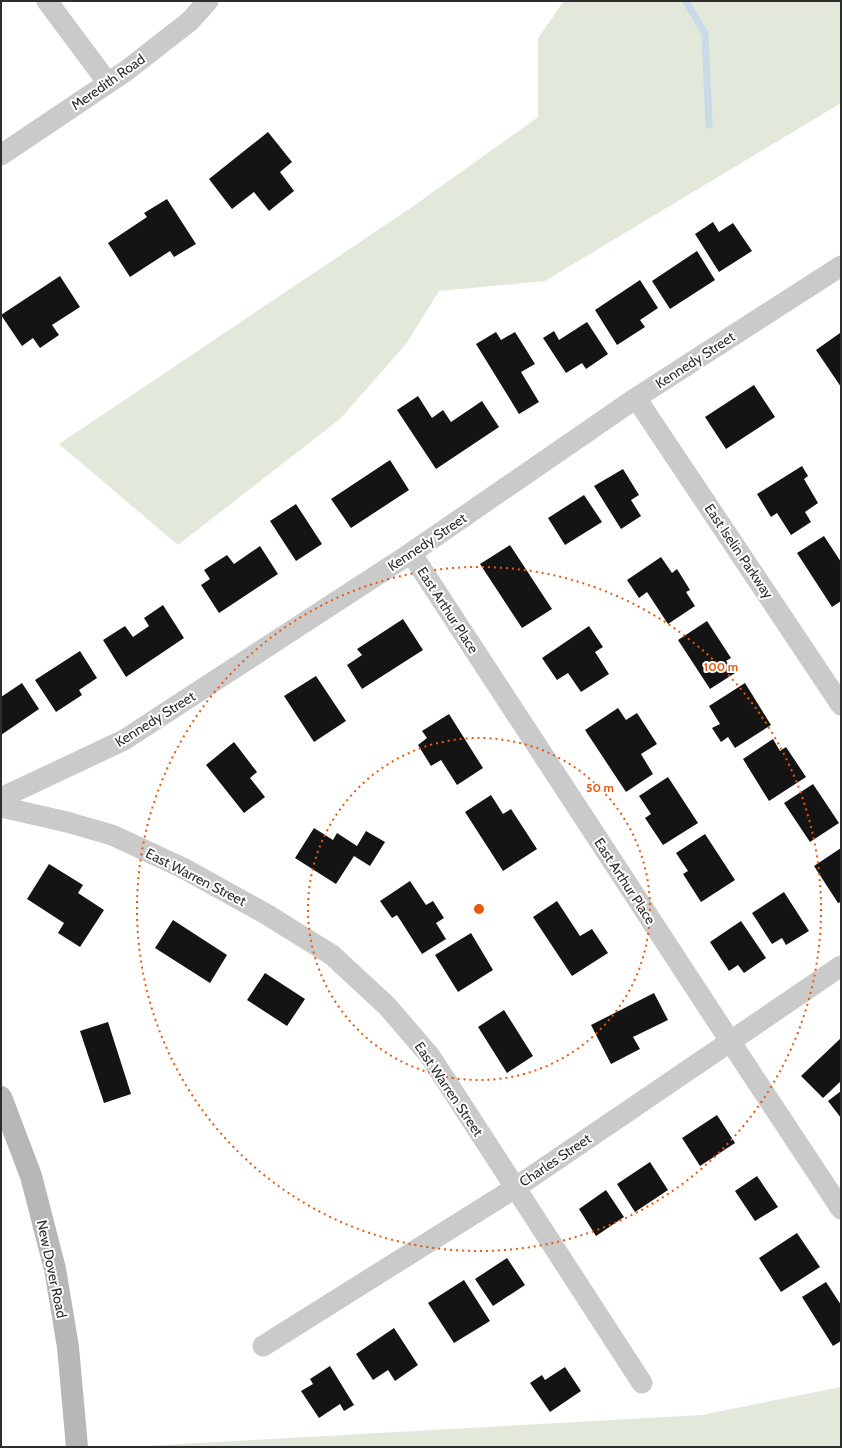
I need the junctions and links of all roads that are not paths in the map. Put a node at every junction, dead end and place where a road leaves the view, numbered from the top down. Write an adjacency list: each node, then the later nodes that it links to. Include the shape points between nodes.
1 (47, 1): 3 (street)
2 (208, 1): 3 (street, Meredith Road, via 190,21)
3 (108, 83): 4 (street, Meredith Road)
4 (1, 155)
5 (841, 266): 6 (street, Kennedy Street)
6 (636, 398): 7 (street, Kennedy Street); 8 (street, East Iselin Parkway)
7 (411, 553): 9 (street, Kennedy Street, via 124,740); 12 (street, East Arthur Place)
8 (841, 705)
9 (1, 798)
10 (1, 807): 14 (street, East Warren Street, via 112,835 197,876 266,914 332,955 387,1006 430,1056)
11 (841, 966): 12 (street, Charles Street)
12 (730, 1042): 14 (street, Charles Street); 15 (street, East Arthur Place)
13 (1, 1097): 18 (street, New Dover Road, via 31,1176 55,1269 68,1347)
14 (515, 1188): 16 (street, Charles Street); 17 (street, East Warren Street)
15 (841, 1209)
16 (263, 1346)
17 (642, 1383)
18 (77, 1447)

